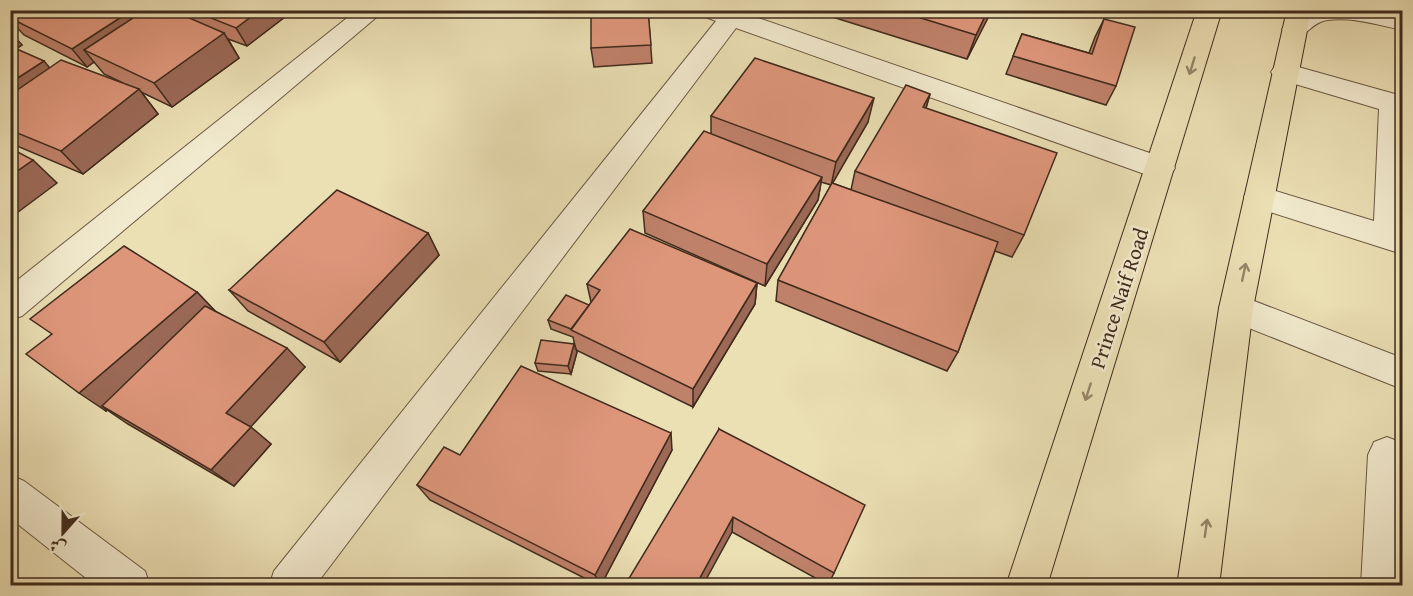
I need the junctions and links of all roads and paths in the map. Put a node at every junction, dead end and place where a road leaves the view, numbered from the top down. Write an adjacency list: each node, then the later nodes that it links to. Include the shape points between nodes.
1 (373, 10): 12 (street)
2 (1210, 10): 9 (main road, Prince Naif Road, one-way to 9)
3 (1388, 10): 6 (street)
4 (721, 14): 9 (street); 18 (street)
5 (1297, 20): 6 (street, via 1330,12 1353,12); 7 (main road)
6 (1402, 21)
7 (1284, 72): 8 (street); 10 (main road)
8 (1398, 104): 11 (street)
9 (1160, 168): 19 (main road, Prince Naif Road, one-way to 19)
10 (1259, 197): 11 (street); 13 (main road, one-way to 10)
11 (1396, 240)
12 (10, 306)
13 (1236, 308): 14 (street); 20 (main road, one-way to 13)
14 (1402, 374)
15 (1402, 461): 21 (street, via 1388,455)
16 (10, 494): 17 (street)
17 (130, 585)
18 (289, 585)
19 (1026, 585)
20 (1198, 585)
21 (1382, 585)

